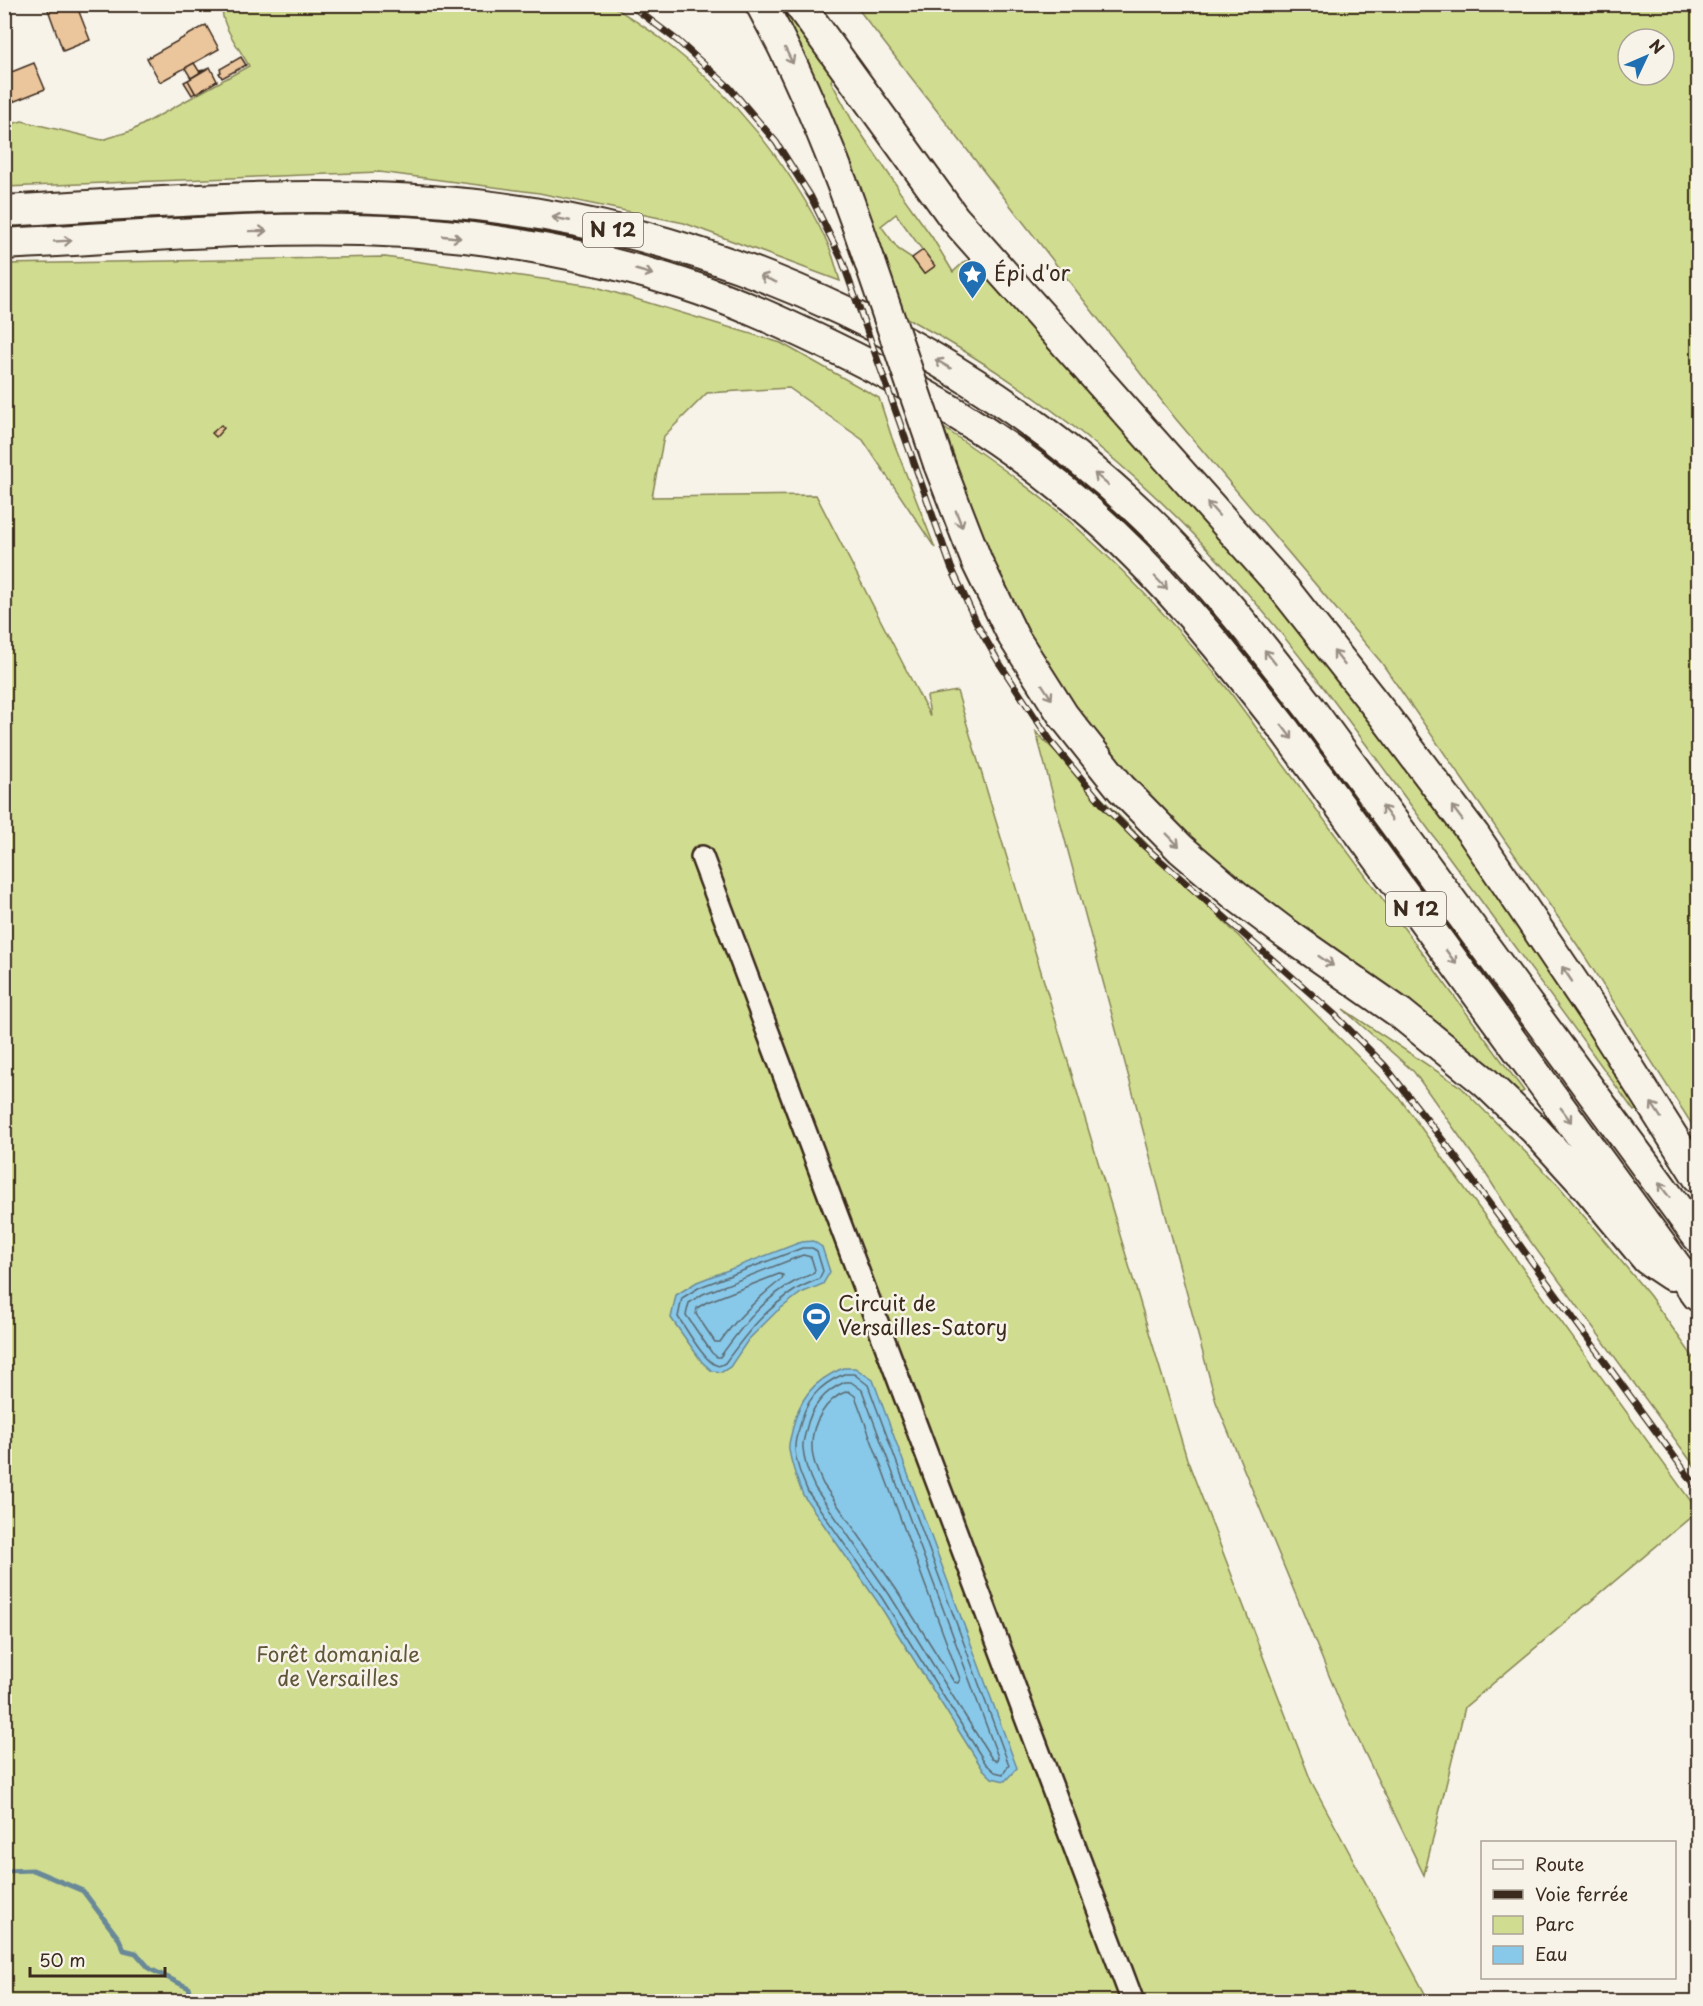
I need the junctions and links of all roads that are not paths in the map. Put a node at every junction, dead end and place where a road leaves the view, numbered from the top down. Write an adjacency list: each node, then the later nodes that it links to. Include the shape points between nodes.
1 (761, 4): 8 (highway, one-way to 8, bridge, via 819,121 977,562 1008,628 1063,715 1121,788 1182,849 1235,896 1400,1013 1484,1081 1535,1130 1647,1259)
2 (799, 4): 6 (highway, one-way to 2, via 1474,835 1382,713 1285,590 954,218)
3 (4, 211): 7 (highway, N 12, one-way to 3, via 1259,641 1145,517 1038,427 975,383 841,310 765,277 626,232 560,218 481,206 329,197)
4 (4, 244): 8 (highway, N 12, one-way to 8, via 329,230 418,233 555,252 685,284 756,311 957,412 1067,492 1121,541 1230,660)
5 (702, 857): 9 (street)
6 (1698, 1177)
7 (1698, 1237)
8 (1697, 1293)
9 (1133, 2001)

